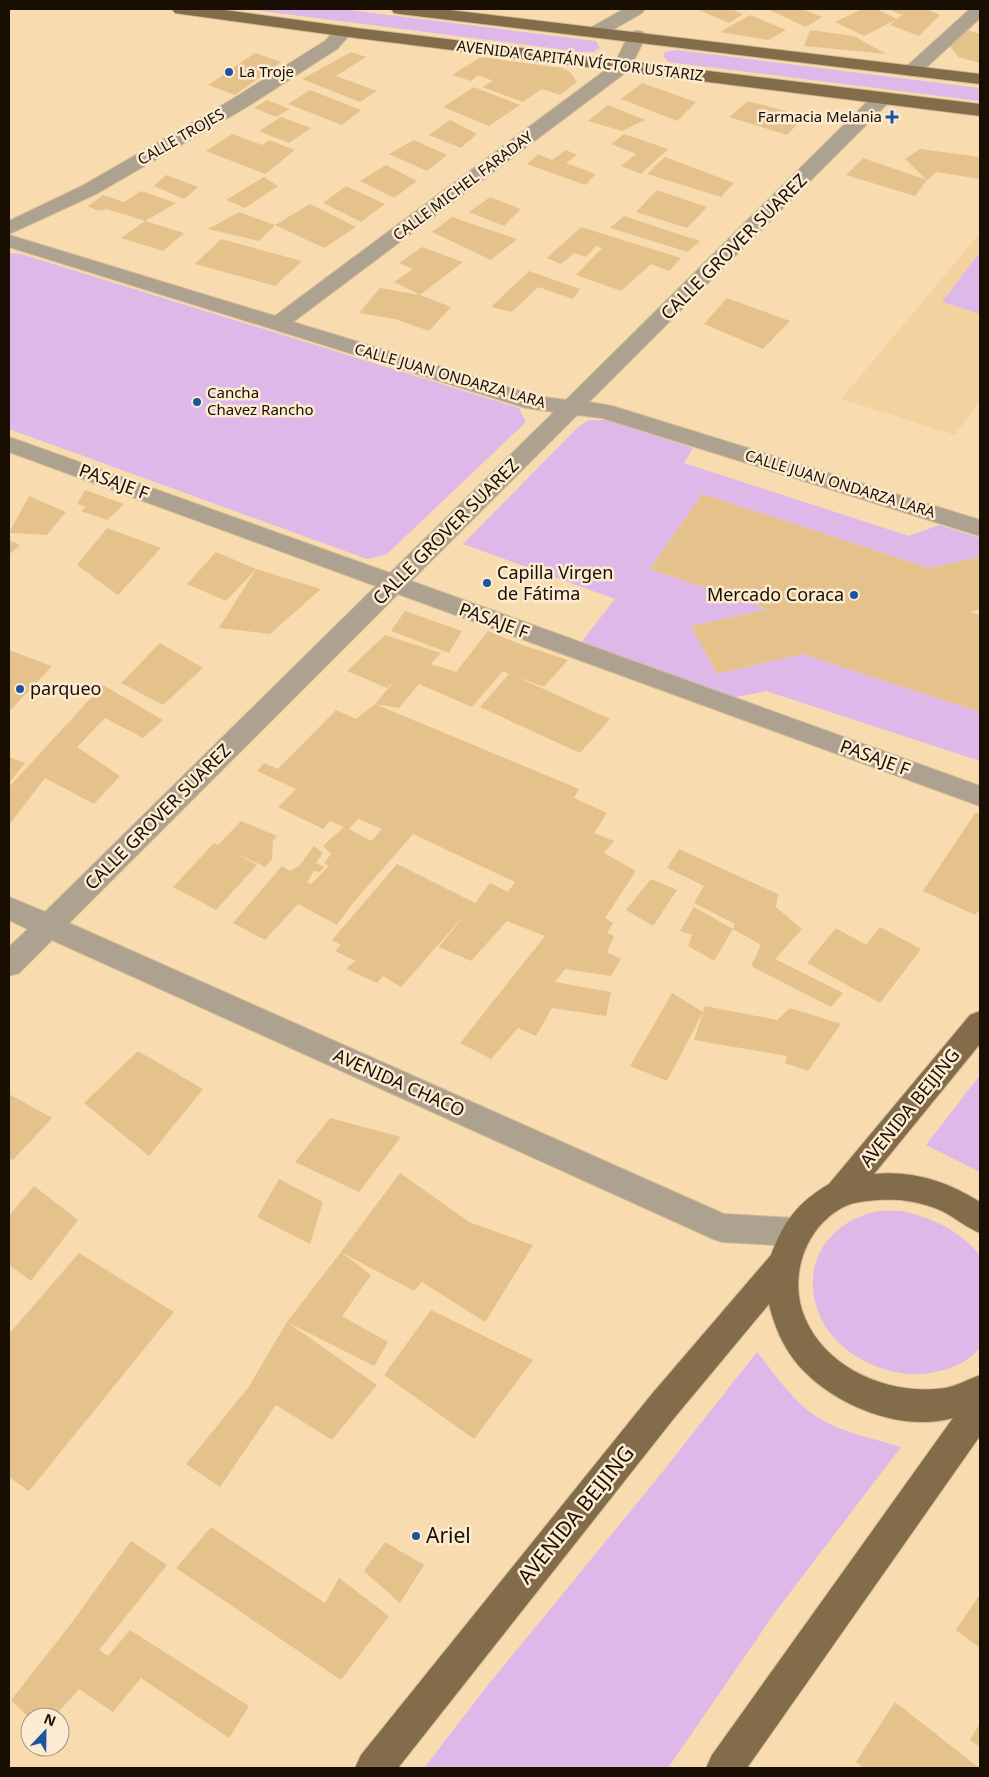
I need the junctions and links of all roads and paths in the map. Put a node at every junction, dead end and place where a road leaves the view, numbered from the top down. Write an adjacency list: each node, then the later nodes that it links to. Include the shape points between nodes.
1 (181, 9): 5 (main road, AVENIDA CAPITÁN VÍCTOR USTARIZ)
2 (400, 9): 6 (main road, AVENIDA CAPITÁN VÍCTOR USTARIZ)
3 (636, 9): 6 (street)
4 (980, 9): 9 (street)
5 (344, 31): 8 (main road, AVENIDA CAPITÁN VÍCTOR USTARIZ); 13 (street, CALLE TROJES, via 331,45 238,104 89,190)
6 (596, 32): 7 (main road, AVENIDA CAPITÁN VÍCTOR USTARIZ)
7 (637, 36): 8 (street, CALLE MICHEL FARADAY); 9 (main road, AVENIDA CAPITÁN VÍCTOR USTARIZ)
8 (623, 66): 11 (main road, AVENIDA CAPITÁN VÍCTOR USTARIZ); 15 (street, CALLE MICHEL FARADAY)
9 (912, 71): 10 (main road, AVENIDA CAPITÁN VÍCTOR USTARIZ)
10 (980, 79)
11 (882, 98): 12 (main road, AVENIDA CAPITÁN VÍCTOR USTARIZ); 16 (street, CALLE GROVER SUAREZ)
12 (980, 110)
13 (9, 228)
14 (9, 241): 15 (street, CALLE JUAN ONDARZA LARA)
15 (276, 325): 16 (street, CALLE JUAN ONDARZA LARA, via 534,403)
16 (571, 408): 18 (street, CALLE JUAN ONDARZA LARA, via 604,411); 19 (street, CALLE GROVER SUAREZ)
17 (9, 444): 19 (street, PASAJE F)
18 (980, 528)
19 (393, 584): 20 (street, PASAJE F); 22 (street, CALLE GROVER SUAREZ)
20 (980, 796)
21 (9, 908): 22 (street, AVENIDA CHACO)
22 (49, 925): 23 (street, CALLE GROVER SUAREZ); 27 (street, AVENIDA CHACO, via 722,1228)
23 (9, 964)
24 (980, 1023): 25 (main road, AVENIDA BEIJING)
25 (840, 1193): 26 (main road, via 887,1185 926,1190 963,1206); 27 (main road, via 818,1206)
26 (980, 1220)
27 (794, 1232): 28 (main road)
28 (782, 1265): 29 (main road, via 783,1302 798,1338 824,1369 861,1393 903,1405 945,1404); 31 (main road, AVENIDA BEIJING, via 663,1406)
29 (980, 1391)
30 (980, 1408): 32 (main road)
31 (374, 1768)
32 (725, 1768)

